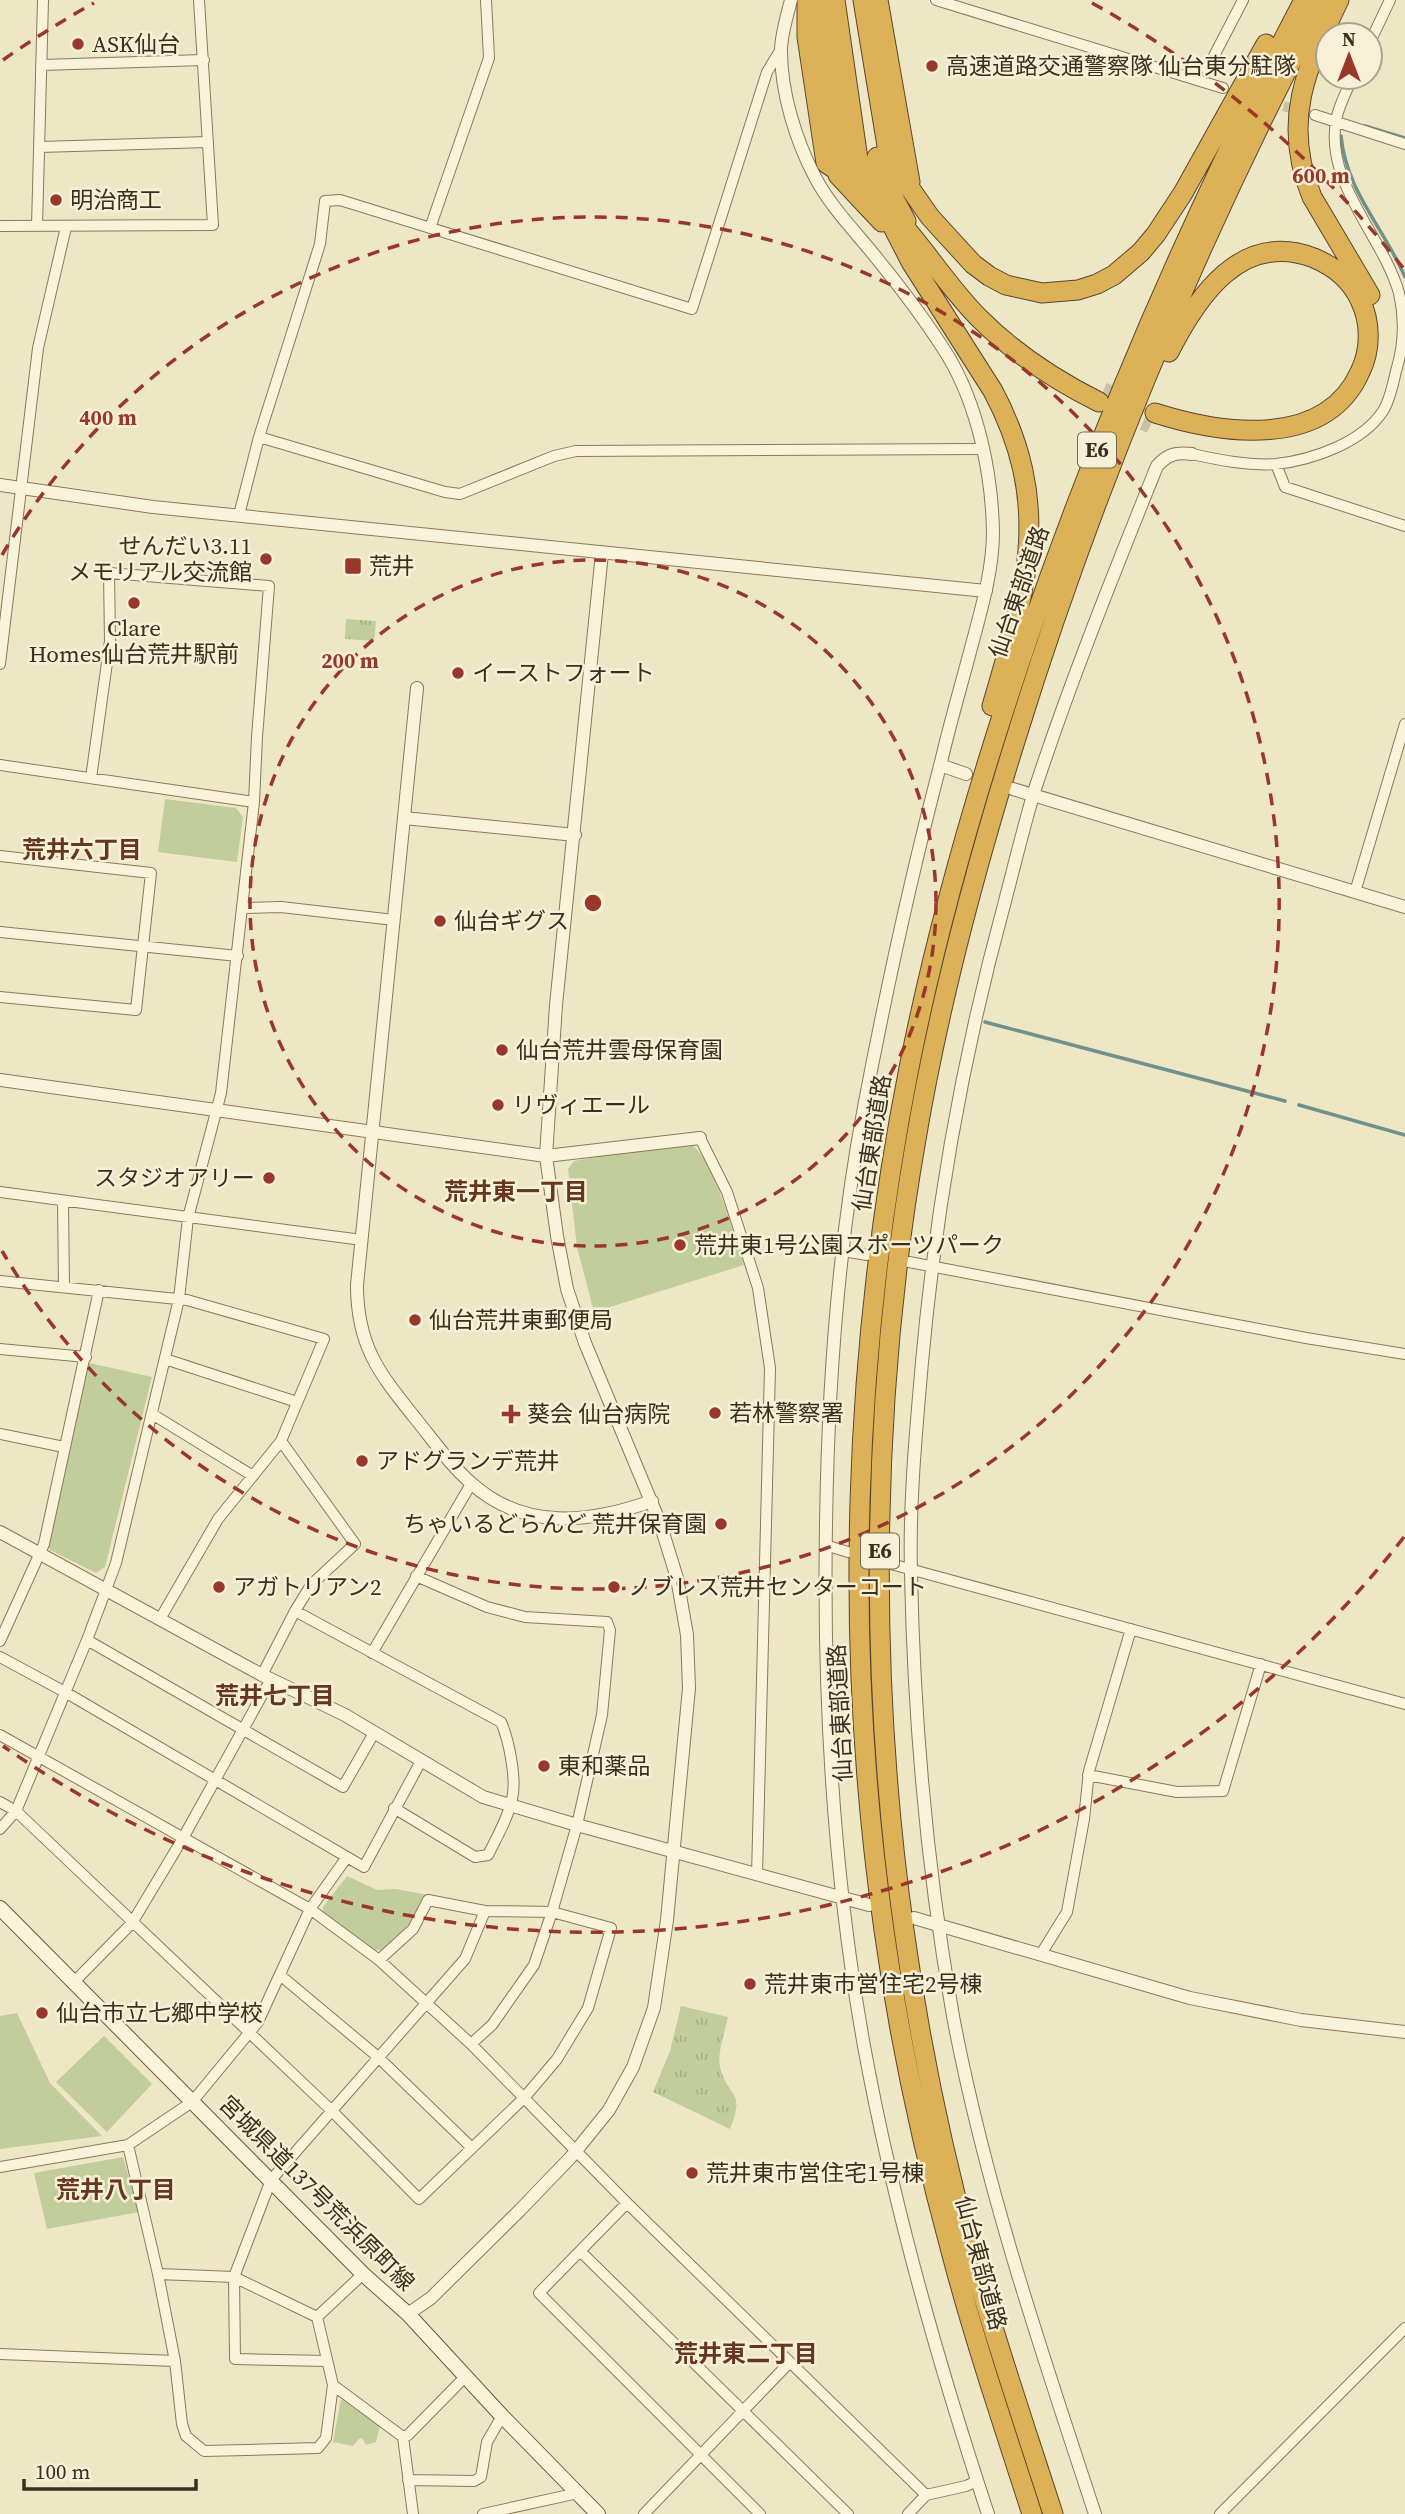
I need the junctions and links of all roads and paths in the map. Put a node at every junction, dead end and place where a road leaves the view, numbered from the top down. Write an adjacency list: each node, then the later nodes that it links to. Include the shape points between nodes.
1 (43, 0): 26 (street)
2 (199, 0): 25 (street)
3 (486, 0): 43 (street, via 489,58)
4 (791, 0): 24 (street)
5 (807, 0): 37 (highway, via 807,37)
6 (813, 0): 39 (highway, via 834,162)
7 (820, 0): 39 (highway, via 842,161)
8 (827, 0): 39 (highway, via 851,160)
9 (835, 0): 39 (highway, via 858,159)
10 (844, 0): 39 (highway)
11 (852, 0): 36 (highway)
12 (863, 0): 36 (highway)
13 (871, 0): 38 (highway, via 896,158)
14 (878, 0): 38 (highway)
15 (886, 0): 35 (highway)
16 (936, 0): 27 (street)
17 (1243, 0): 27 (street)
18 (1291, 0): 44 (highway, via 1183,193 1149,243 1114,275 1078,290 1033,292 1006,285)
19 (1304, 0): 75 (highway, 仙台東部道路 / E6, via 1195,218 1104,431 1016,672)
20 (1323, 0): 56 (highway, 仙台東部道路 / E6, via 1260,122 1191,273)
21 (1339, 0): 56 (highway, via 1301,90 1298,145 1312,197 1374,302 1379,345 1371,377 1340,416 1293,438 1236,441 1200,436 1153,418 1239,430 1282,429 1319,416 1357,379 1368,347 1366,317 1350,283 1336,270 1303,254 1275,252 1248,259 1218,279 1170,350)
22 (1390, 0): 23 (street)
23 (1380, 21)
24 (781, 49): 43 (street, via 767,72 692,309); 48 (street, via 797,133 816,178 951,361 976,420)
25 (204, 60): 26 (street); 32 (street)
26 (41, 65): 34 (street)
27 (1201, 81): 28 (street)
28 (1223, 88)
29 (1347, 91): 31 (street)
30 (1315, 115): 31 (street)
31 (1335, 121): 33 (street); 45 (street, via 1339,166 1399,292)
32 (208, 142): 34 (street); 42 (street, via 213,225)
33 (1405, 144)
34 (40, 147): 41 (street)
35 (913, 155): 38 (highway); 44 (highway, via 920,188)
36 (883, 158): 38 (highway); 39 (highway); 44 (highway)
37 (825, 163): 39 (highway); 44 (highway)
38 (912, 190): 44 (highway)
39 (878, 198): 44 (highway)
40 (0, 226): 41 (street)
41 (37, 226): 42 (street)
42 (66, 227): 52 (street, via 38,348)
43 (430, 228): 47 (street, via 340,200 325,201 320,244)
44 (916, 231): 46 (highway, via 968,291 1014,334); 75 (highway, via 1005,413 1021,456 1030,508 1025,584 971,784)
45 (1405, 318): 50 (street, via 1398,365 1384,410 1340,446)
46 (1101, 397)
47 (259, 437): 48 (street, via 460,494 576,451); 53 (street)
48 (982, 449): 57 (street, via 993,531)
49 (1192, 454): 50 (street); 66 (street, via 1174,453 1157,466)
50 (1276, 464): 54 (street, via 1285,487)
51 (0, 485): 52 (street)
52 (21, 488): 53 (street); 58 (street)
53 (239, 515): 55 (street)
54 (1405, 526)
55 (603, 553): 57 (street); 69 (street)
56 (1065, 590): 202 (highway, 仙台東部道路 / E6, via 982,852 928,1072 904,1219 888,1366 880,1542 889,1787 914,1990 969,2247)
57 (986, 591): 62 (street)
58 (0, 664)
59 (417, 688): 68 (street)
60 (1405, 724): 71 (street)
61 (0, 765): 64 (street)
62 (940, 765): 63 (street); 89 (street, via 869,1086)
63 (966, 774)
64 (91, 778): 67 (street); 67 (street, via 110,641 109,573 269,586)
65 (1013, 789): 66 (street)
66 (1033, 796): 71 (street); 92 (street, via 982,984)
67 (254, 802): 73 (street)
68 (404, 818): 69 (street); 74 (street)
69 (575, 835): 84 (street, via 556,1005)
70 (0, 856): 77 (street, via 150,873)
71 (1355, 892): 72 (street)
72 (1405, 907)
73 (243, 908): 74 (street, via 281,907); 78 (street)
74 (394, 920): 82 (street)
75 (943, 922): 201 (highway, 仙台東部道路 / E6, via 896,1141 867,1364 859,1540 862,1707 884,1927 911,2083 951,2251)
76 (0, 932): 77 (street)
77 (143, 946): 78 (street); 79 (street, via 135,1010)
78 (238, 956): 81 (street)
79 (0, 997)
80 (0, 1080): 81 (street)
81 (216, 1110): 82 (street); 87 (street)
82 (372, 1132): 84 (street); 88 (street)
83 (700, 1138): 84 (street); 144 (street, via 727,1192 758,1288 770,1368)
84 (546, 1156): 108 (street, via 568,1289 585,1343)
85 (0, 1192): 86 (street)
86 (63, 1201): 87 (street); 94 (street)
87 (188, 1218): 88 (street); 96 (street)
88 (362, 1240): 107 (street, via 357,1307 370,1355)
89 (843, 1251): 90 (street); 110 (street, via 827,1447)
90 (867, 1255)
91 (909, 1262): 92 (street)
92 (931, 1266): 98 (street); 114 (street, via 915,1441)
93 (0, 1281): 94 (street)
94 (64, 1287): 95 (street)
95 (99, 1290): 96 (street); 99 (street)
96 (179, 1299): 100 (street); 101 (street, via 324,1339)
97 (0, 1349): 99 (street)
98 (1405, 1354)
99 (86, 1357): 105 (street)
100 (165, 1359): 101 (street); 102 (street)
101 (297, 1402): 104 (street)
102 (152, 1414): 106 (street); 116 (street)
103 (0, 1434): 105 (street)
104 (281, 1441): 106 (street); 117 (street, via 355,1544 311,1585)
105 (64, 1447): 112 (street)
106 (253, 1476): 118 (street, via 218,1519)
107 (471, 1484): 108 (street, via 507,1506 557,1520 597,1517); 115 (street)
108 (652, 1501): 142 (street, via 677,1578 689,1657)
109 (0, 1532): 112 (street)
110 (825, 1545): 111 (street); 145 (street, via 827,1719)
111 (848, 1552)
112 (40, 1553): 116 (street); 121 (street)
113 (891, 1564): 114 (street)
114 (911, 1570): 119 (street); 153 (street, via 920,1761)
115 (416, 1576): 122 (street); 139 (street, via 487,1607 525,1617 607,1622 602,1715)
116 (106, 1588): 118 (street); 120 (street)
117 (295, 1611): 122 (street); 125 (street)
118 (160, 1619): 125 (street)
119 (1131, 1629): 124 (street); 133 (street)
120 (87, 1640): 126 (street); 128 (street)
121 (0, 1641)
122 (372, 1653): 136 (street, via 501,1722 514,1790)
123 (0, 1657): 126 (street)
124 (1261, 1664): 127 (street); 133 (street, via 1223,1791 1177,1792)
125 (267, 1677): 128 (street); 129 (street)
126 (65, 1692): 131 (street); 134 (street)
127 (1405, 1704)
128 (244, 1729): 129 (street, via 343,1787); 134 (street)
129 (374, 1733): 132 (street)
130 (0, 1735): 131 (street)
131 (38, 1756): 138 (street); 141 (street)
132 (421, 1761): 136 (street, via 483,1797); 137 (street)
133 (1088, 1776): 154 (street, via 1068,1912)
134 (215, 1781): 141 (street); 143 (street)
135 (0, 1802): 138 (street)
136 (510, 1806): 137 (street, via 488,1856 475,1857); 139 (street)
137 (394, 1808): 143 (street, via 364,1867)
138 (16, 1811): 140 (street); 152 (street)
139 (577, 1825): 142 (street); 150 (street)
140 (0, 1829)
141 (183, 1838): 148 (street); 152 (street)
142 (673, 1850): 144 (street); 168 (street, via 660,1976 644,2041 622,2089)
143 (347, 1857): 148 (street)
144 (757, 1875): 145 (street)
145 (843, 1899): 146 (street); 190 (street, via 864,2046 883,2137 917,2284)
146 (869, 1905)
147 (0, 1908): 157 (main road, 宮城県道137号荒浜原町線)
148 (310, 1909): 155 (street); 156 (street)
149 (485, 1911): 150 (street); 155 (street, via 428,1900 413,1929); 158 (street, via 465,1959)
150 (552, 1912): 161 (street, via 534,1965 492,2025); 163 (street, via 611,1928 588,2008)
151 (914, 1918): 153 (street)
152 (132, 1923): 157 (street); 160 (street)
153 (938, 1924): 154 (street); 203 (street, via 976,2122 1024,2297)
154 (1041, 1954): 159 (street, via 1233,2007)
155 (379, 1960): 158 (street)
156 (279, 1975): 160 (street); 162 (street)
157 (74, 1982): 164 (main road, 宮城県道137号荒浜原町線)
158 (426, 2003): 161 (street); 162 (street)
159 (1405, 2032)
160 (249, 2033): 164 (street); 165 (street)
161 (471, 2044): 163 (street)
162 (378, 2057): 165 (street); 167 (street)
163 (524, 2098): 167 (street); 168 (street)
164 (192, 2102): 166 (street); 170 (main road, 宮城県道137号荒浜原町線)
165 (332, 2111): 167 (street, via 419,2199); 170 (street)
166 (128, 2145): 169 (street); 173 (street)
167 (472, 2148)
168 (577, 2150): 171 (street); 176 (street, via 431,2298)
169 (0, 2167)
170 (271, 2180): 174 (main road, 宮城県道137号荒浜原町線); 175 (street)
171 (627, 2203): 172 (street); 182 (street)
172 (580, 2251): 185 (street); 188 (street, via 539,2293)
173 (159, 2274): 175 (street); 180 (street)
174 (363, 2274): 176 (main road, 宮城県道137号荒浜原町線); 177 (street)
175 (234, 2277): 177 (street); 181 (street, via 235,2359)
176 (408, 2314): 183 (main road, 宮城県道137号荒浜原町線)
177 (317, 2317): 181 (street)
178 (1405, 2328): 204 (street)
179 (0, 2354): 180 (street)
180 (175, 2361): 184 (street, via 182,2424 186,2436 204,2451 318,2448 326,2438)
181 (327, 2361): 184 (street)
182 (790, 2362): 185 (street); 192 (street)
183 (466, 2376): 186 (main road, 宮城県道137号荒浜原町線); 187 (street)
184 (332, 2385): 187 (street)
185 (744, 2410): 188 (street); 198 (street)
186 (502, 2416): 189 (street, via 486,2442 481,2477); 191 (main road, 宮城県道137号荒浜原町線)
187 (403, 2437): 189 (street)
188 (701, 2455): 196 (street); 197 (street)
189 (408, 2480): 193 (street)
190 (977, 2481): 192 (street); 200 (street)
191 (578, 2493): 194 (street); 195 (main road, 宮城県道137号荒浜原町線)
192 (926, 2495): 199 (street)
193 (413, 2514)
194 (483, 2514)
195 (598, 2514)
196 (644, 2514)
197 (760, 2514)
198 (848, 2514)
199 (908, 2514)
200 (988, 2514)
201 (1032, 2514)
202 (1052, 2514)
203 (1095, 2514)
204 (1220, 2514)

